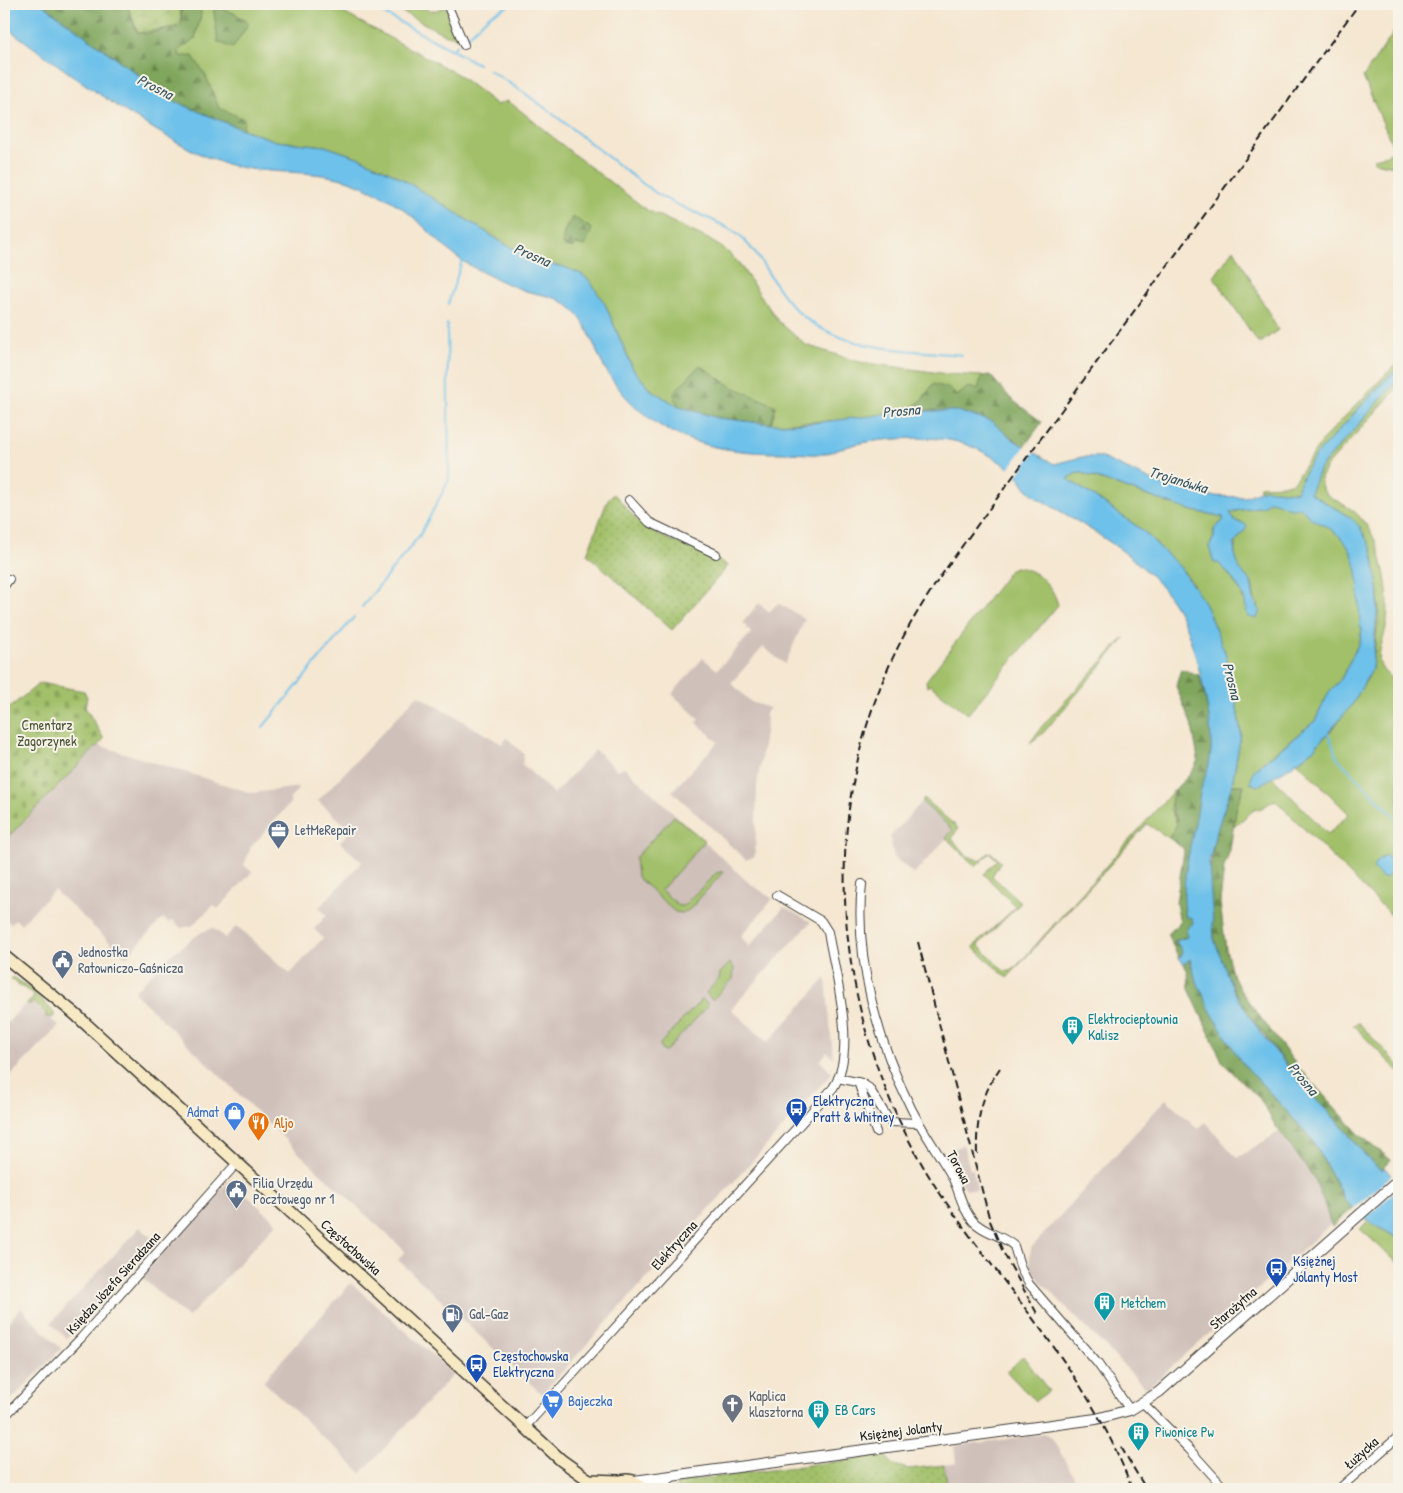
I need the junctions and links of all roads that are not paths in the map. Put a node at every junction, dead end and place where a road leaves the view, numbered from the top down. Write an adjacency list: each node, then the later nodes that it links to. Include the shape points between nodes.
1 (446, 4): 2 (street)
2 (464, 45)
3 (629, 500): 4 (street, via 649,522)
4 (716, 554)
5 (862, 884): 10 (street, Torowa, via 863,958 870,993 900,1083)
6 (777, 895): 8 (street, via 820,921 828,932 843,1026)
7 (4, 956): 12 (main road, Częstochowska, via 75,1014)
8 (838, 1078): 9 (street); 17 (street, Elektryczna, via 833,1088)
9 (858, 1082): 10 (street, via 869,1088 890,1122); 11 (street)
10 (919, 1123): 15 (street, Torowa, via 953,1179 969,1216 980,1227 1014,1246 1030,1284 1098,1364)
11 (876, 1132)
12 (237, 1163): 16 (street, Księdza Józefa Sieradzana, via 87,1331); 17 (main road, Częstochowska)
13 (1399, 1180): 14 (street, Starożytna)
14 (1143, 1403): 15 (street, Starożytna); 26 (street)
15 (1130, 1410): 19 (street, Księżnej Jolanty, via 1096,1419)
16 (4, 1417)
17 (525, 1427): 20 (main road, Częstochowska)
18 (1399, 1436): 27 (street, Łużycka)
19 (674, 1476): 21 (street, Księżnej Jolanty); 25 (street, Księżnej Jolanty)
20 (589, 1480): 22 (main road); 23 (main road, Częstochowska)
21 (634, 1481): 22 (main road); 24 (main road)
22 (615, 1485)
23 (598, 1489)
24 (642, 1489)
25 (652, 1489)
26 (1225, 1489)
27 (1339, 1489)

